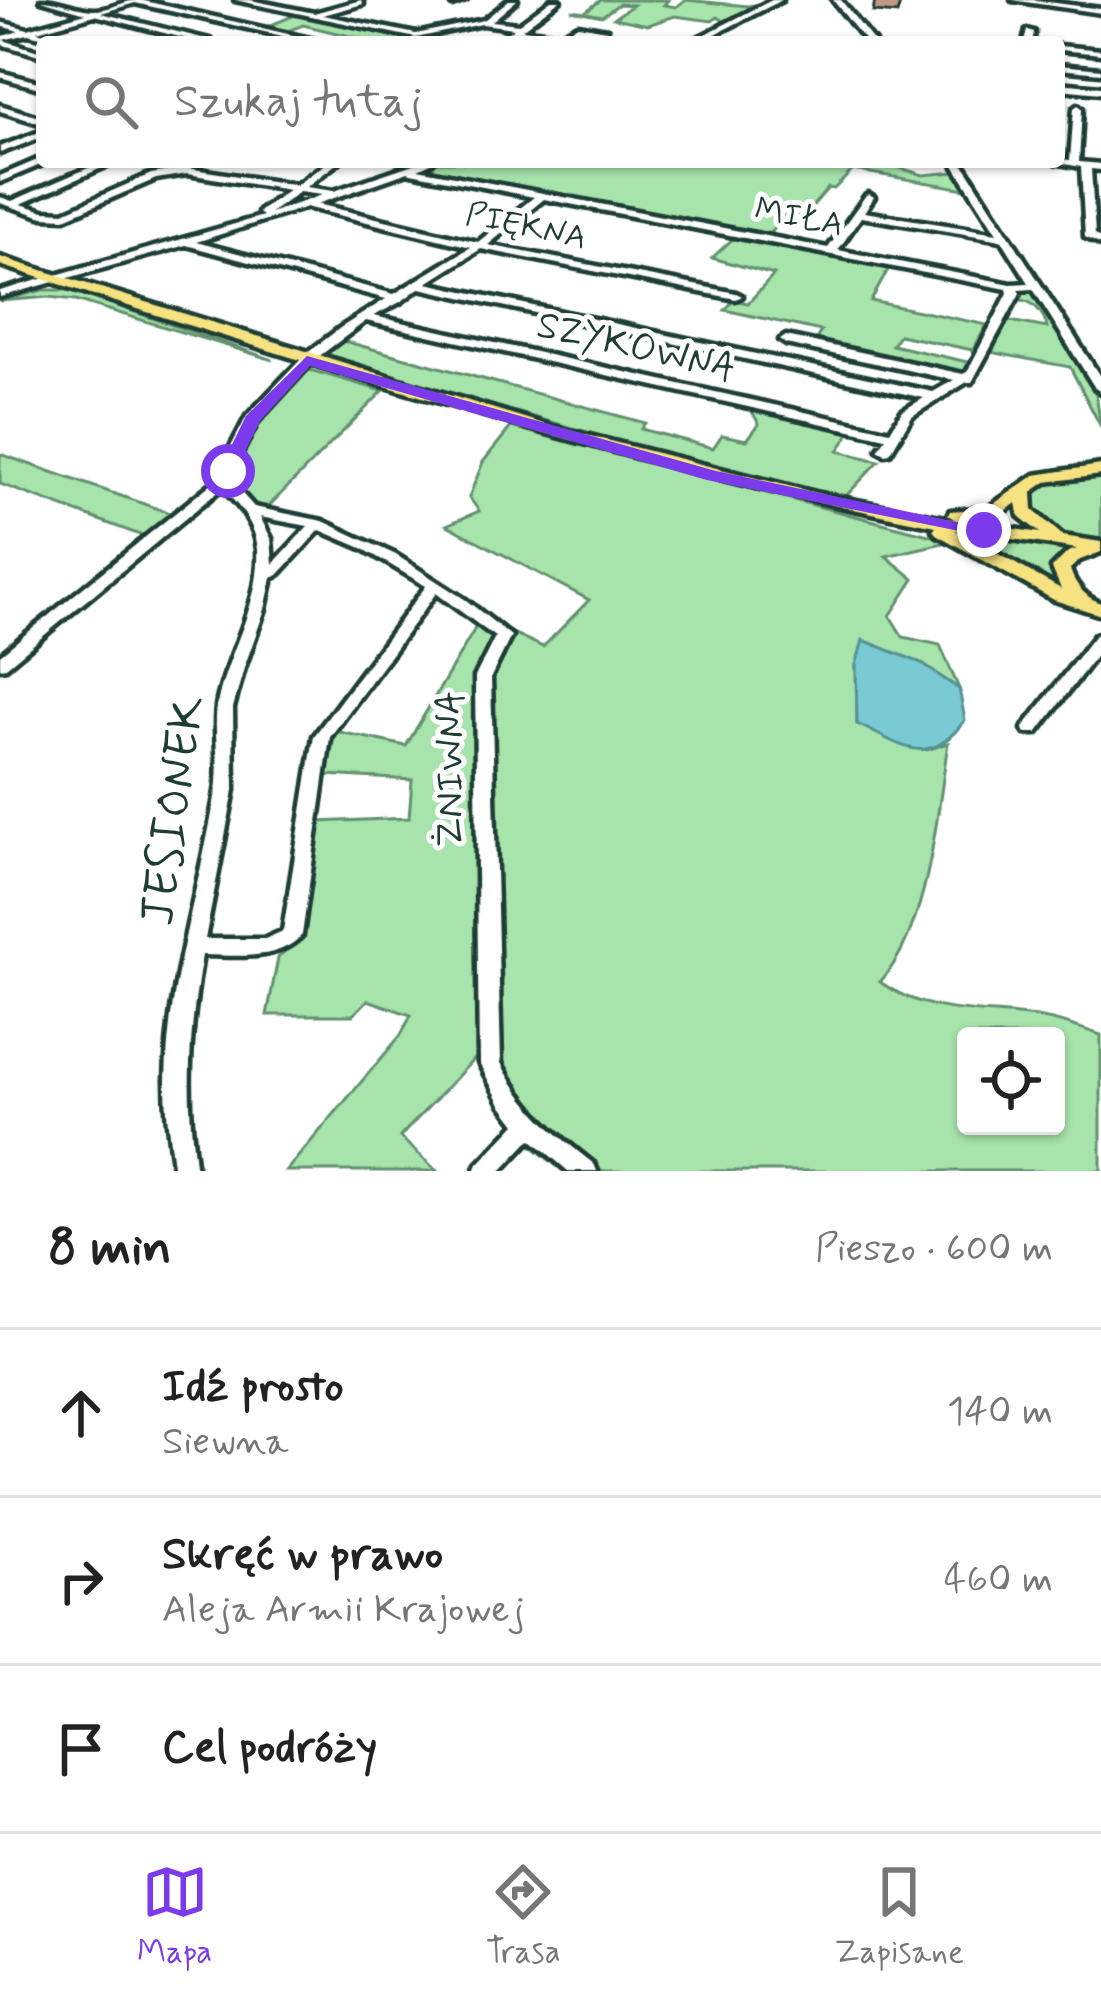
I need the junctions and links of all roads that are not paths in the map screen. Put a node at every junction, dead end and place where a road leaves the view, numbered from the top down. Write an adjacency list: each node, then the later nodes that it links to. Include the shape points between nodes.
1 (45, 0): 12 (street)
2 (135, 0): 12 (street); 19 (street)
3 (238, 0): 11 (street)
4 (513, 0): 15 (street)
5 (556, 0): 20 (street)
6 (778, 0): 30 (street)
7 (837, 0): 31 (street)
8 (1016, 0): 10 (street)
9 (360, 2): 13 (street)
10 (1101, 11)
11 (297, 12): 13 (street); 19 (street)
12 (97, 14): 22 (street); 24 (street)
13 (312, 15): 18 (street)
14 (406, 18): 18 (street)
15 (486, 22): 18 (street, via 425,36); 20 (street)
16 (614, 23): 21 (street)
17 (0, 24): 22 (street)
18 (372, 27)
19 (257, 28): 25 (street)
20 (518, 28): 26 (street); 27 (street)
21 (603, 30): 28 (street, via 571,30); 29 (street)
22 (28, 32): 23 (street); 32 (street)
23 (45, 36)
24 (189, 36)
25 (293, 36)
26 (507, 36)
27 (546, 36)
28 (584, 36)
29 (592, 36)
30 (706, 36)
31 (865, 36)
32 (0, 40): 34 (street)
33 (1065, 49): 35 (street)
34 (36, 51)
35 (1101, 52)
36 (1065, 67): 37 (street)
37 (1101, 70)
38 (0, 74): 39 (street)
39 (36, 84)
40 (1065, 87): 41 (street)
41 (1101, 90)
42 (0, 108): 44 (street)
43 (1078, 108): 49 (street)
44 (36, 119)
45 (36, 136): 46 (street)
46 (0, 150)
47 (1065, 163): 49 (street)
48 (36, 164): 58 (street)
49 (1080, 164): 50 (street); 62 (street)
50 (1101, 167)
51 (94, 168): 65 (street)
52 (170, 168): 57 (street)
53 (326, 168): 59 (street)
54 (415, 168): 56 (street)
55 (964, 168): 69 (street)
56 (411, 170): 60 (street); 61 (street, MIŁA)
57 (154, 176): 59 (street, via 203,172); 65 (street, via 65,215)
58 (0, 179)
59 (298, 188): 60 (street); 68 (street)
60 (335, 194): 66 (street)
61 (541, 196): 72 (street); 73 (street, MIŁA)
62 (1087, 196): 64 (street); 70 (street, via 1090,237)
63 (869, 197): 67 (street)
64 (1101, 198)
65 (6, 202)
66 (306, 204): 68 (street); 72 (street, PIĘKNA)
67 (858, 214): 69 (street); 73 (street)
68 (261, 217): 71 (street)
69 (1007, 238): 77 (street)
70 (1101, 242)
71 (187, 243): 75 (street); 81 (street)
72 (481, 245): 76 (street); 80 (street, PIĘKNA)
73 (831, 252): 78 (street, MIŁA)
74 (0, 258): 75 (main road)
75 (66, 278): 79 (street); 84 (main road)
76 (419, 285): 81 (street); 87 (street)
77 (1037, 286): 78 (street, MIŁA); 86 (street)
78 (1011, 287): 85 (street)
79 (0, 294)
80 (736, 296)
81 (398, 299): 82 (street)
82 (368, 318): 84 (street); 88 (street, SZYKOWNA)
83 (786, 340): 85 (street)
84 (307, 360): 91 (street, via 252,419); 93 (main road, via 673,466)
85 (968, 379): 87 (street)
86 (1101, 388)
87 (937, 397): 88 (street)
88 (892, 435): 89 (street)
89 (885, 450)
90 (1096, 469): 92 (main road, via 1041,478)
91 (222, 480): 94 (street, JESIONEK); 103 (street)
92 (1024, 489): 93 (main road, via 981,515); 97 (main road, via 1031,520)
93 (862, 507): 95 (main road)
94 (248, 510): 96 (street, ŻNIWNA); 99 (street, JESIONEK, via 266,547)
95 (910, 517): 97 (main road); 101 (main road)
96 (318, 524): 99 (street); 100 (street, ŻNIWNA)
97 (1070, 543): 98 (main road)
98 (1099, 547): 101 (main road, via 1061,568 1071,590)
99 (265, 574): 105 (street, JESIONEK, via 225,707 226,787)
100 (433, 586): 105 (street, via 322,736 292,934 267,946); 106 (street, ŻNIWNA, via 503,636 483,677 490,1063)
101 (1096, 608)
102 (1101, 638): 104 (street)
103 (0, 663)
104 (1031, 729)
105 (193, 946): 107 (street, JESIONEK, via 176,1099)
106 (528, 1127): 108 (street); 109 (street)
107 (185, 1171)
108 (486, 1171)
109 (586, 1171)

